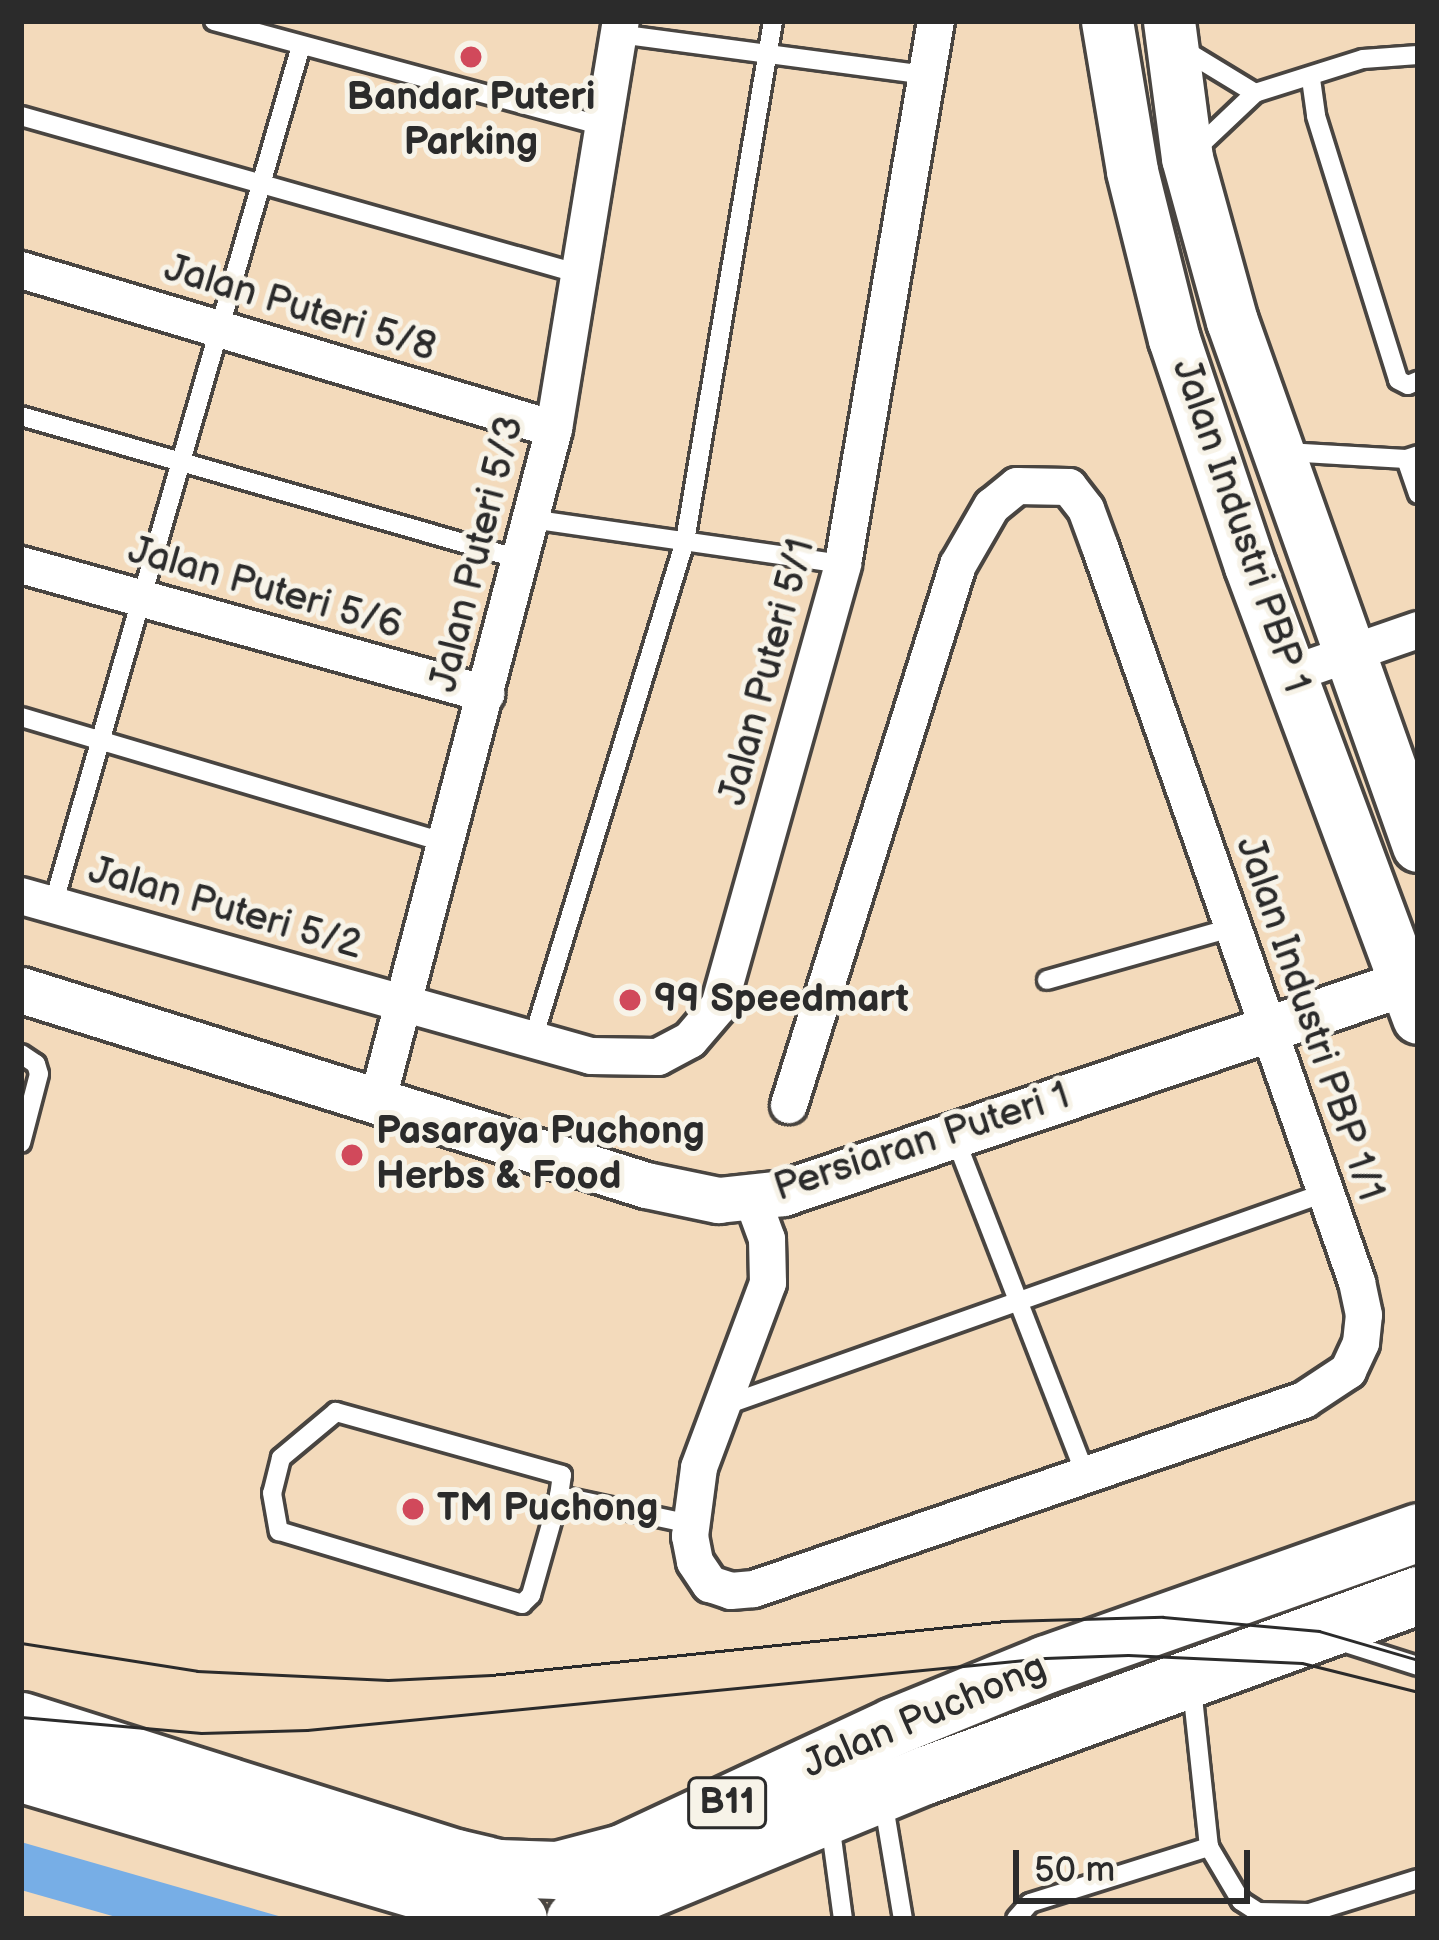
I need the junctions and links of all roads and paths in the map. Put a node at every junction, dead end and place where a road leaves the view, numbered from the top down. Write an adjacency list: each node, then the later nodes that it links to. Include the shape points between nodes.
1 (214, 21): 7 (lane)
2 (773, 21): 8 (lane)
3 (936, 21): 10 (street, Jalan Puteri 5/1)
4 (1108, 21): 35 (main road, Jalan Industri PBP 1, via 1132,171 1174,339)
5 (620, 28): 8 (lane); 14 (street, Jalan Puteri 5/3)
6 (1170, 32): 12 (lane); 15 (main road, Jalan Industri PBP 1)
7 (301, 46): 14 (lane); 16 (lane)
8 (768, 54): 10 (lane); 28 (lane)
9 (1418, 56): 11 (lane, via 1363,59)
10 (927, 75): 30 (street, Jalan Puteri 5/1)
11 (1311, 79): 12 (lane); 20 (lane, via 1398,380)
12 (1256, 93): 15 (lane)
13 (21, 116): 16 (lane)
14 (605, 127): 18 (street, Jalan Puteri 5/3)
15 (1187, 158): 23 (main road, Jalan Industri PBP 1)
16 (261, 184): 18 (lane); 19 (lane)
17 (21, 270): 19 (street, Jalan Puteri 5/8)
18 (580, 274): 22 (street, Jalan Puteri 5/3)
19 (219, 329): 22 (street, Jalan Puteri 5/8); 25 (lane)
20 (1418, 382)
21 (21, 416): 25 (lane)
22 (554, 429): 27 (street, Jalan Puteri 5/3)
23 (1275, 452): 24 (lane); 34 (main road, Jalan Industri PBP 1)
24 (1412, 457): 26 (lane)
25 (180, 464): 29 (lane); 32 (lane)
26 (1418, 494)
27 (530, 519): 28 (lane); 29 (street, Jalan Puteri 5/3)
28 (685, 541): 30 (lane); 48 (lane)
29 (519, 559): 36 (street, Jalan Puteri 5/3)
30 (843, 564): 48 (street, Jalan Puteri 5/1, via 719,1006 690,1040 658,1057 591,1056)
31 (21, 565): 32 (street, Jalan Puteri 5/6)
32 (141, 598): 36 (street, Jalan Puteri 5/6); 38 (lane)
33 (1418, 630): 34 (street)
34 (1350, 655): 35 (street); 40 (main road, Jalan Industri PBP 1)
35 (1291, 674): 45 (main road, Jalan Industri PBP 1)
36 (486, 694): 39 (street, Jalan Puteri 5/3)
37 (21, 717): 38 (lane)
38 (100, 740): 39 (lane); 41 (lane)
39 (447, 843): 46 (street, Jalan Puteri 5/3)
40 (1418, 846)
41 (37, 900): 46 (street, Jalan Puteri 5/2)
42 (1232, 928): 43 (lane); 47 (street, Jalan Industri PBP 1/1); 51 (street, Jalan Industri PBP 1/1, via 1086,509 1069,488 1017,486 992,506 958,565)
43 (1047, 980)
44 (21, 990): 50 (street, Persiaran Puteri 1)
45 (1411, 1000): 47 (street, Persiaran Puteri 1)
46 (407, 1003): 48 (street, Jalan Puteri 5/1); 50 (street, Jalan Puteri 5/3)
47 (1268, 1028): 52 (street, Persiaran Puteri 1); 54 (street, Jalan Industri PBP 1/1)
48 (533, 1039)
49 (21, 1054): 53 (lane, via 39,1074)
50 (378, 1099): 55 (street, Persiaran Puteri 1, via 646,1185 718,1200)
51 (789, 1105)
52 (954, 1135): 55 (street, Persiaran Puteri 1); 56 (lane)
53 (21, 1143)
54 (1324, 1193): 56 (lane); 58 (street, Jalan Industri PBP 1/1, via 1364,1315 1348,1371 1304,1400)
55 (752, 1198): 57 (street, Jalan Industri PBP 1/1, via 767,1239 768,1283)
56 (1015, 1299): 57 (lane); 58 (lane)
57 (726, 1405): 60 (street, Jalan Industri PBP 1/1, via 699,1468)
58 (1086, 1475): 60 (street, Jalan Industri PBP 1/1, via 754,1589 710,1584 695,1562)
59 (559, 1496): 59 (lane, via 562,1475 336,1412 281,1458 272,1493 279,1531 522,1604); 60 (lane)
60 (691, 1524)
61 (1411, 1533): 66 (main road, Jalan Puchong / B11, via 1046,1664 622,1852 557,1870 456,1858)
62 (1418, 1594): 63 (main road, Jalan Puchong / B11)
63 (1314, 1633): 64 (lane); 65 (main road, Jalan Puchong / B11)
64 (1418, 1666)
65 (1190, 1677): 68 (main road, Jalan Puchong / B11); 70 (lane)
66 (21, 1720)
67 (21, 1774): 72 (main road)
68 (882, 1795): 69 (main road, Jalan Puchong / B11); 75 (lane)
69 (829, 1816): 73 (main road, Jalan Puchong / B11); 74 (lane)
70 (1209, 1847): 71 (lane, via 1241,1901 1258,1912 1309,1913); 76 (lane, via 1030,1903)
71 (1418, 1879)
72 (518, 1919)
73 (574, 1919)
74 (844, 1919)
75 (903, 1919)
76 (1016, 1919)

